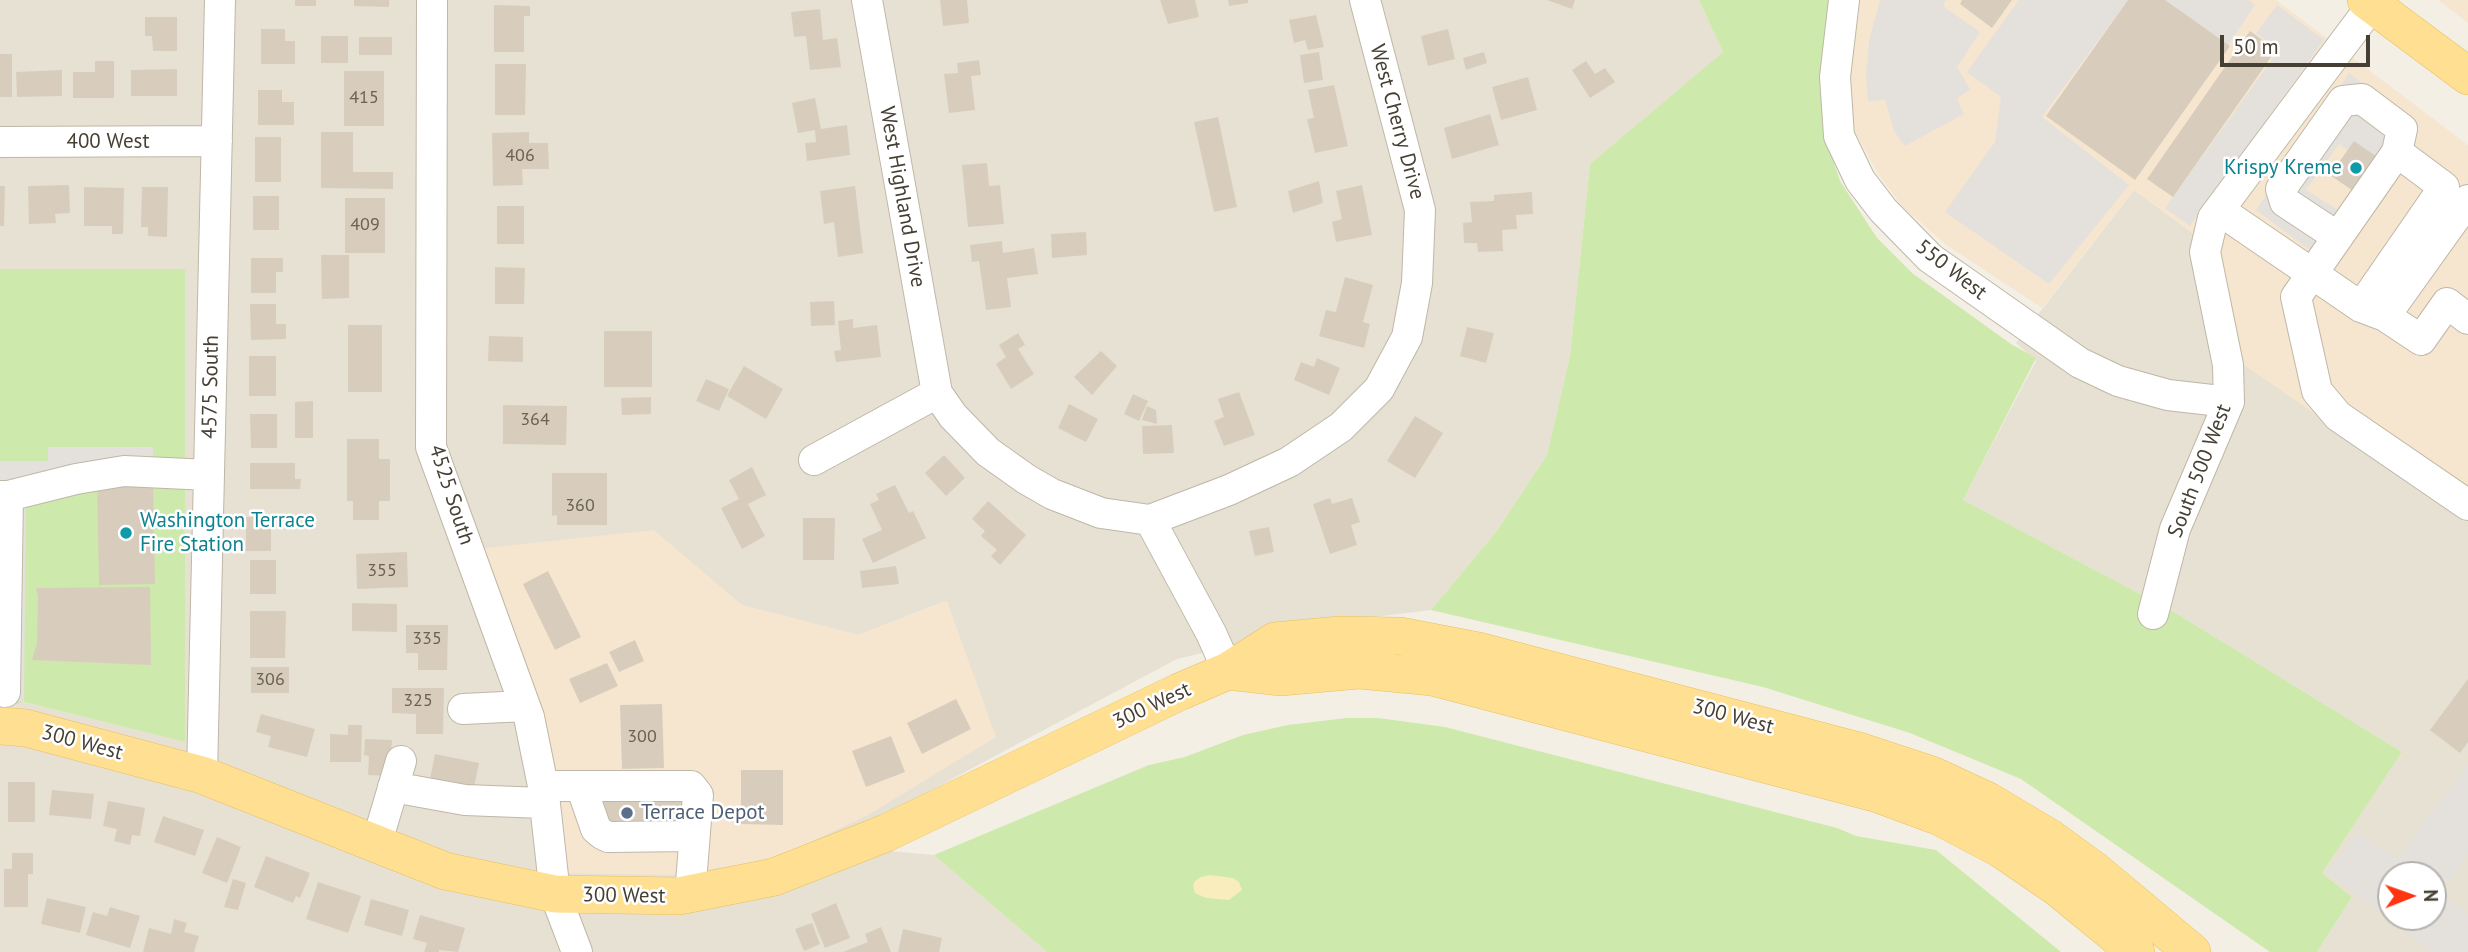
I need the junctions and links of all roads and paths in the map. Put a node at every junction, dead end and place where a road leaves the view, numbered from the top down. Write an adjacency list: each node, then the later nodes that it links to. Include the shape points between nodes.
1 (220, 0): 8 (street, 4575 South)
2 (432, 0): 27 (street, 4525 South, via 431,447)
3 (867, 0): 17 (street, West Highland Drive)
4 (1365, 0): 23 (street, West Cherry Drive, via 1420,210 1417,283 1407,337 1378,389 1341,427 1289,462)
5 (1844, 0): 18 (street, 550 West, via 1835,77 1839,136 1860,180 1883,210 1930,258 2080,363 2118,381 2168,395)
6 (2371, 2): 7 (main road); 12 (street, South 500 West)
7 (2468, 76)
8 (217, 141): 9 (street, 400 West); 20 (street, 4575 South)
9 (0, 142)
10 (2397, 152): 13 (street); 13 (street, via 2402,129 2362,99 2343,101 2281,189 2285,202); 16 (street, via 2444,187)
11 (2468, 201): 16 (street)
12 (2219, 210): 14 (street); 18 (street, South 500 West, via 2205,252 2228,365)
13 (2338, 237): 14 (street)
14 (2312, 275): 16 (street); 22 (street, via 2296,297 2317,391 2338,416)
15 (2465, 310): 16 (street, via 2447,303 2421,340)
16 (2373, 312)
17 (937, 393): 19 (street); 23 (street, West Highland Drive, via 988,452 1026,479 1101,513)
18 (2229, 402): 24 (street, South 500 West, via 2175,529)
19 (814, 460)
20 (209, 475): 21 (street, via 124,471); 30 (street, 4575 South)
21 (4, 496): 26 (street, via 5,692)
22 (2468, 505)
23 (1150, 520): 25 (street)
24 (2153, 614)
25 (1228, 671): 36 (main road, 300 West, via 886,833 774,877); 38 (main road, 300 West, via 1281,677 1359,670 1442,679 1875,793 1940,817 2001,849 2058,888); 39 (main road, 300 West, via 1275,641 1360,634 1419,639 1469,648 1862,752 1955,785 2020,818 2079,859)
26 (0, 691)
27 (525, 706): 28 (street); 32 (street, 4525 South)
28 (463, 709)
29 (0, 726): 30 (main road, 300 West, via 26,728)
30 (202, 775): 34 (main road, 300 West)
31 (581, 786): 32 (street); 33 (street, via 602,835); 33 (street, via 691,786 698,795)
32 (543, 794): 34 (street, via 466,800 397,774); 35 (street, 4525 South)
33 (694, 836): 36 (street)
34 (377, 842): 35 (main road, 300 West, via 445,871)
35 (555, 894): 36 (main road, 300 West); 37 (street, 4525 South)
36 (690, 895)
37 (576, 952)
38 (2136, 952)
39 (2192, 952)

